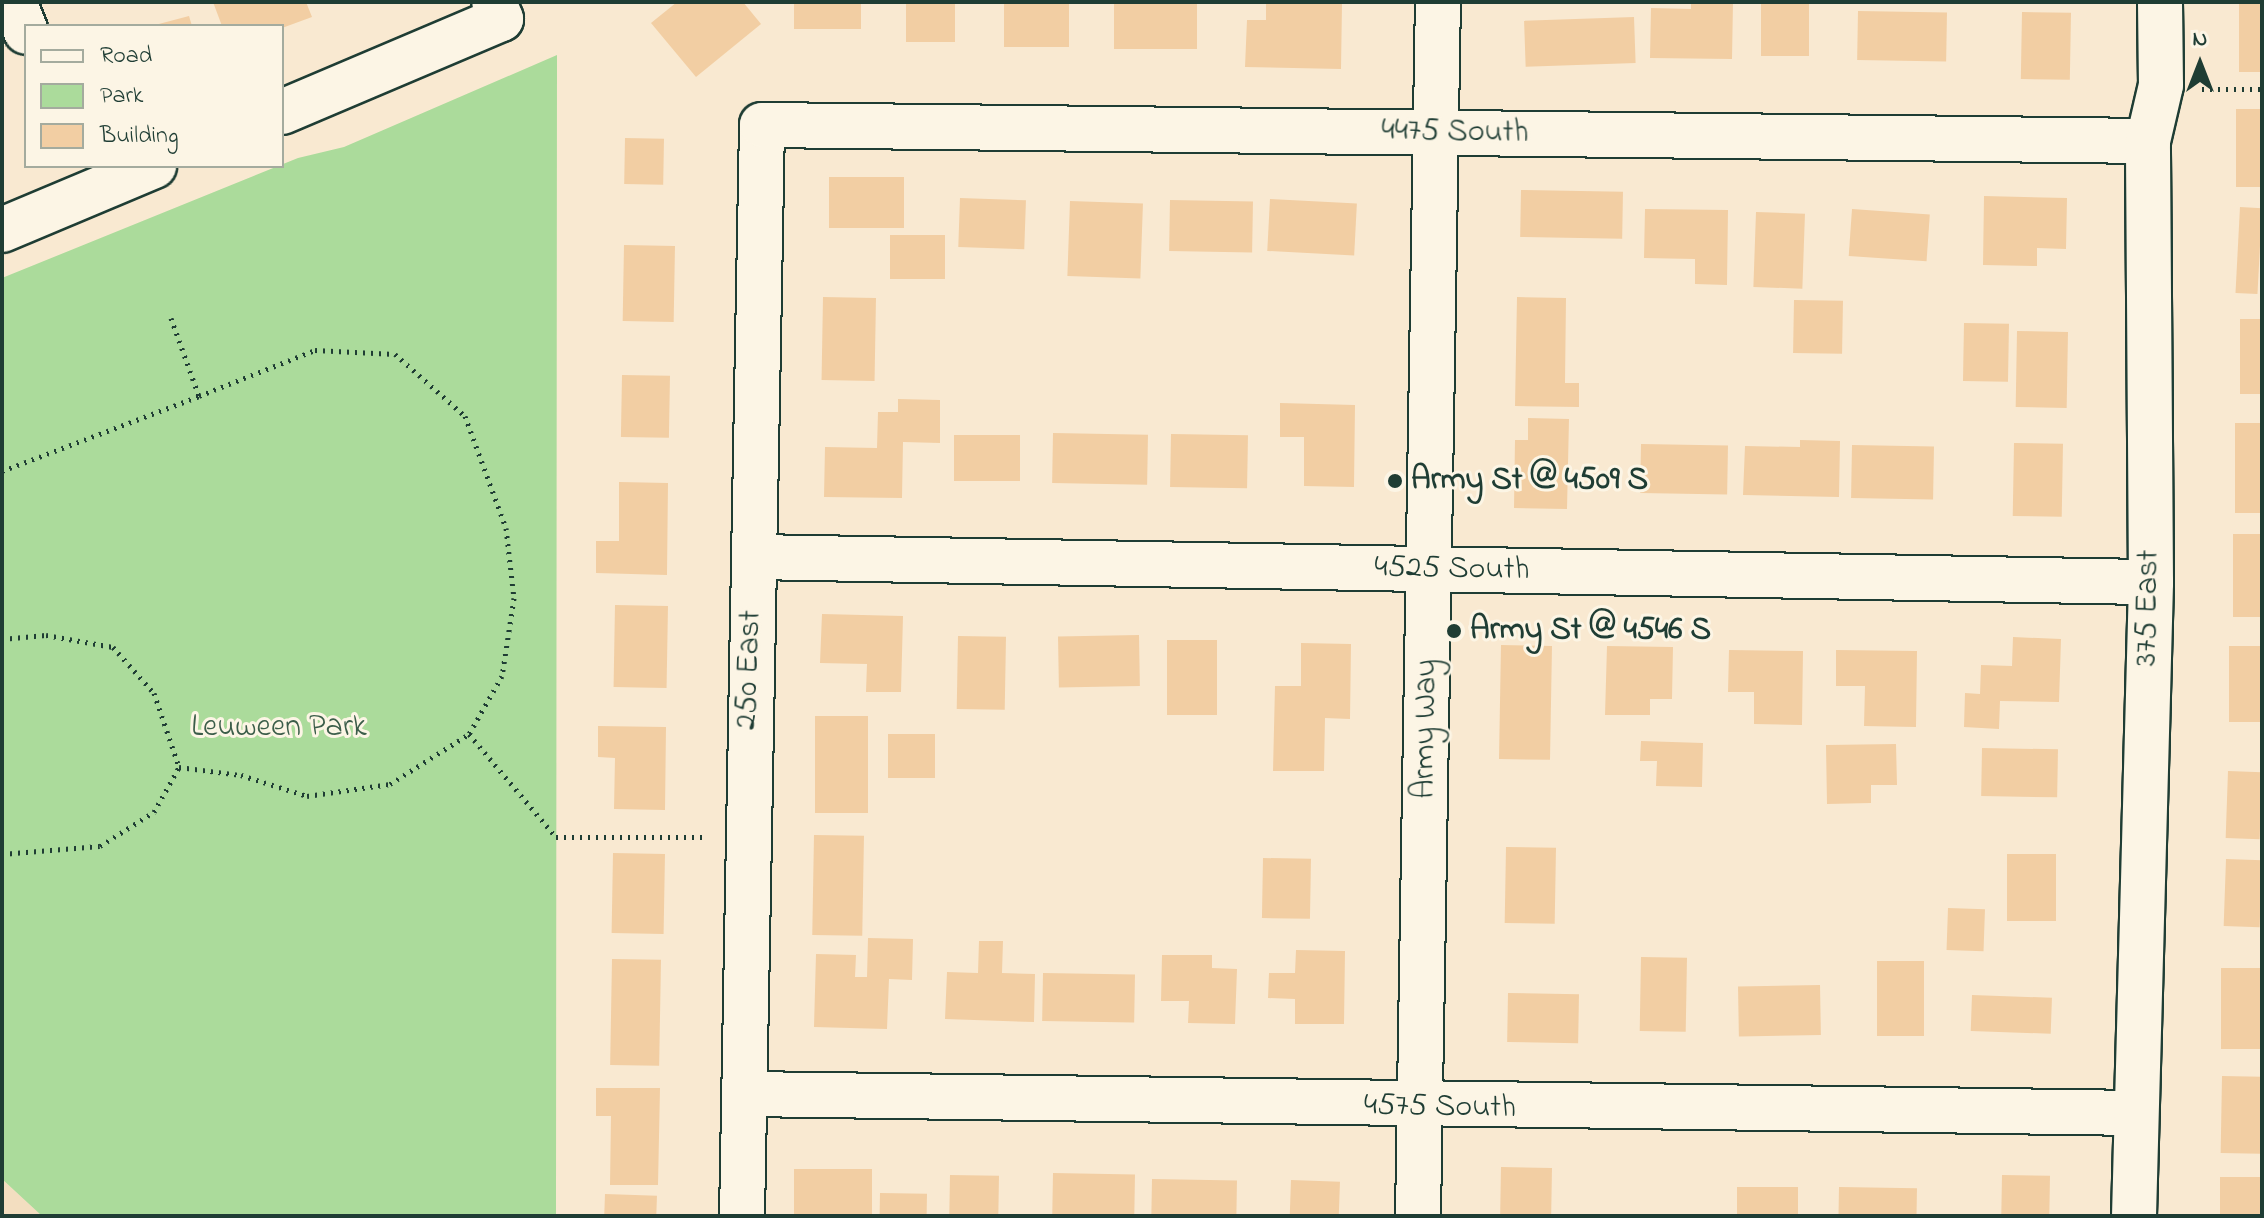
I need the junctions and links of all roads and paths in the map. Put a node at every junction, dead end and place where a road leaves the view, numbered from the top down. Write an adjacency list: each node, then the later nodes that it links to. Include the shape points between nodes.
1 (14, 2): 5 (street)
2 (1438, 2): 10 (street, Army Way)
3 (2160, 2): 11 (street, 375 East, via 2161,85)
4 (498, 11): 8 (street)
5 (24, 27)
6 (2193, 89): 7 (path)
7 (2262, 89)
8 (284, 111)
9 (762, 125): 10 (street, 4475 South); 18 (street, 250 East)
10 (1434, 132): 11 (street, 4475 South); 19 (street, Army Way)
11 (2148, 141): 20 (street, 375 East)
12 (144, 168): 13 (street)
13 (85, 180): 14 (street)
14 (2, 230)
15 (171, 318): 16 (path)
16 (199, 396): 17 (path); 22 (path, via 315,350 395,354 465,416 506,528 514,598 502,676)
17 (2, 471)
18 (754, 557): 19 (street, 4525 South); 26 (street, 250 East)
19 (1430, 570): 20 (street, 4525 South); 27 (street, Army Way)
20 (2151, 582): 28 (street, 375 East)
21 (2, 639): 23 (path, via 46,635 113,647 154,693)
22 (469, 734): 23 (path, via 390,784 307,796 241,775); 24 (path, via 556,837)
23 (179, 767): 25 (path, via 154,812 100,846)
24 (711, 837)
25 (2, 854)
26 (745, 1094): 27 (street, 4575 South); 29 (street, 250 East)
27 (1419, 1108): 28 (street, 4575 South); 30 (street, Army Way)
28 (2135, 1113): 31 (street, 375 East)
29 (742, 1216)
30 (1418, 1216)
31 (2134, 1216)

